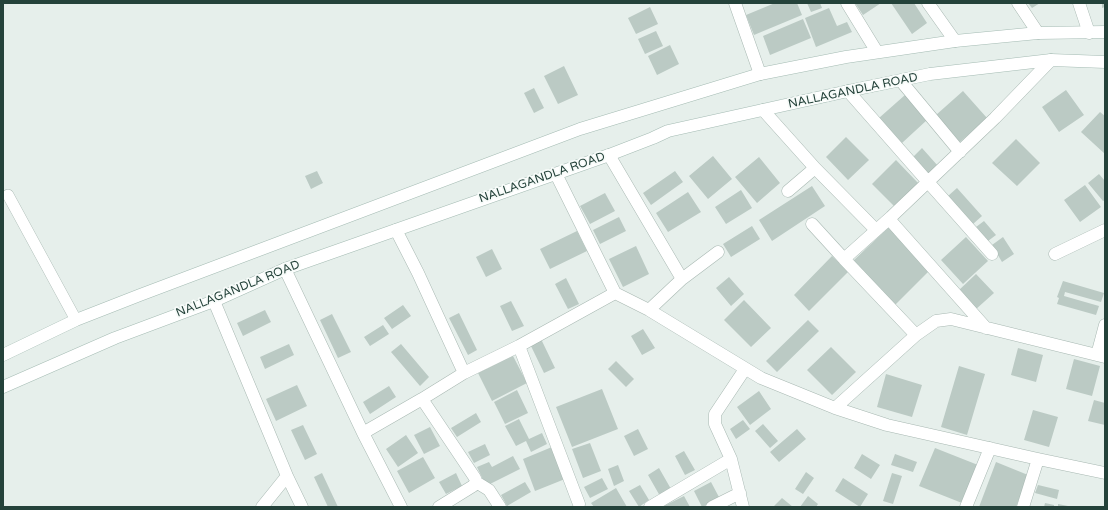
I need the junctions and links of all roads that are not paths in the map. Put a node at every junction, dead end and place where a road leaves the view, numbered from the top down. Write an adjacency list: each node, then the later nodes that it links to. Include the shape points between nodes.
1 (735, 3): 13 (street)
2 (847, 3): 10 (street)
3 (928, 3): 9 (street)
4 (1018, 3): 7 (street)
5 (1079, 3): 8 (street)
6 (1105, 32): 8 (street)
7 (1038, 33): 8 (street); 9 (street)
8 (1089, 33)
9 (955, 41): 10 (street)
10 (877, 52): 13 (street)
11 (1051, 60): 12 (street, NALLAGANDLA ROAD); 14 (street, NALLAGANDLA ROAD, via 930,74); 17 (street)
12 (1105, 62)
13 (760, 74): 38 (street, via 580,129)
14 (901, 81): 15 (street, NALLAGANDLA ROAD); 17 (street)
15 (848, 91): 16 (street, NALLAGANDLA ROAD); 21 (street)
16 (763, 110): 18 (street, NALLAGANDLA ROAD, via 668,131); 19 (street)
17 (960, 152): 21 (street)
18 (609, 155): 20 (street, NALLAGANDLA ROAD); 34 (street)
19 (814, 168): 22 (street); 27 (street)
20 (556, 174): 26 (street, NALLAGANDLA ROAD); 35 (street)
21 (928, 182): 24 (street); 30 (street)
22 (788, 191)
23 (8, 195): 38 (lane)
24 (889, 218): 27 (street); 40 (street)
25 (812, 224): 32 (street)
26 (396, 230): 33 (street, NALLAGANDLA ROAD); 46 (street)
27 (876, 230): 32 (street)
28 (1105, 230): 31 (street)
29 (718, 252): 34 (street)
30 (992, 254)
31 (1055, 254)
32 (844, 259): 41 (street)
33 (285, 269): 36 (street, NALLAGANDLA ROAD); 50 (street)
34 (682, 279): 37 (street)
35 (615, 293): 37 (street); 42 (street)
36 (214, 301): 47 (street, NALLAGANDLA ROAD, via 115,338); 55 (street)
37 (649, 310): 45 (street)
38 (76, 320): 43 (street)
39 (1105, 324): 44 (street)
40 (986, 328): 41 (street, via 951,318 936,321); 44 (street)
41 (916, 335): 49 (street)
42 (519, 346): 46 (street); 58 (street)
43 (3, 355)
44 (1101, 356)
45 (745, 369): 49 (street); 52 (street, via 715,414 715,424)
46 (464, 373): 48 (street)
47 (3, 387)
48 (422, 399): 50 (street); 56 (street)
49 (835, 408): 51 (street, via 887,425)
50 (363, 433): 61 (street)
51 (990, 448): 53 (street); 67 (street)
52 (731, 459): 57 (street); 64 (street)
53 (1038, 459): 54 (street); 68 (street)
54 (1105, 473)
55 (287, 476): 59 (street); 60 (street)
56 (476, 482): 62 (street); 63 (street, via 489,490)
57 (740, 493): 65 (street); 66 (street)
58 (579, 504)
59 (262, 507)
60 (302, 507)
61 (401, 507)
62 (440, 507)
63 (500, 507)
64 (650, 507)
65 (712, 507)
66 (743, 507)
67 (966, 507)
68 (1023, 507)

